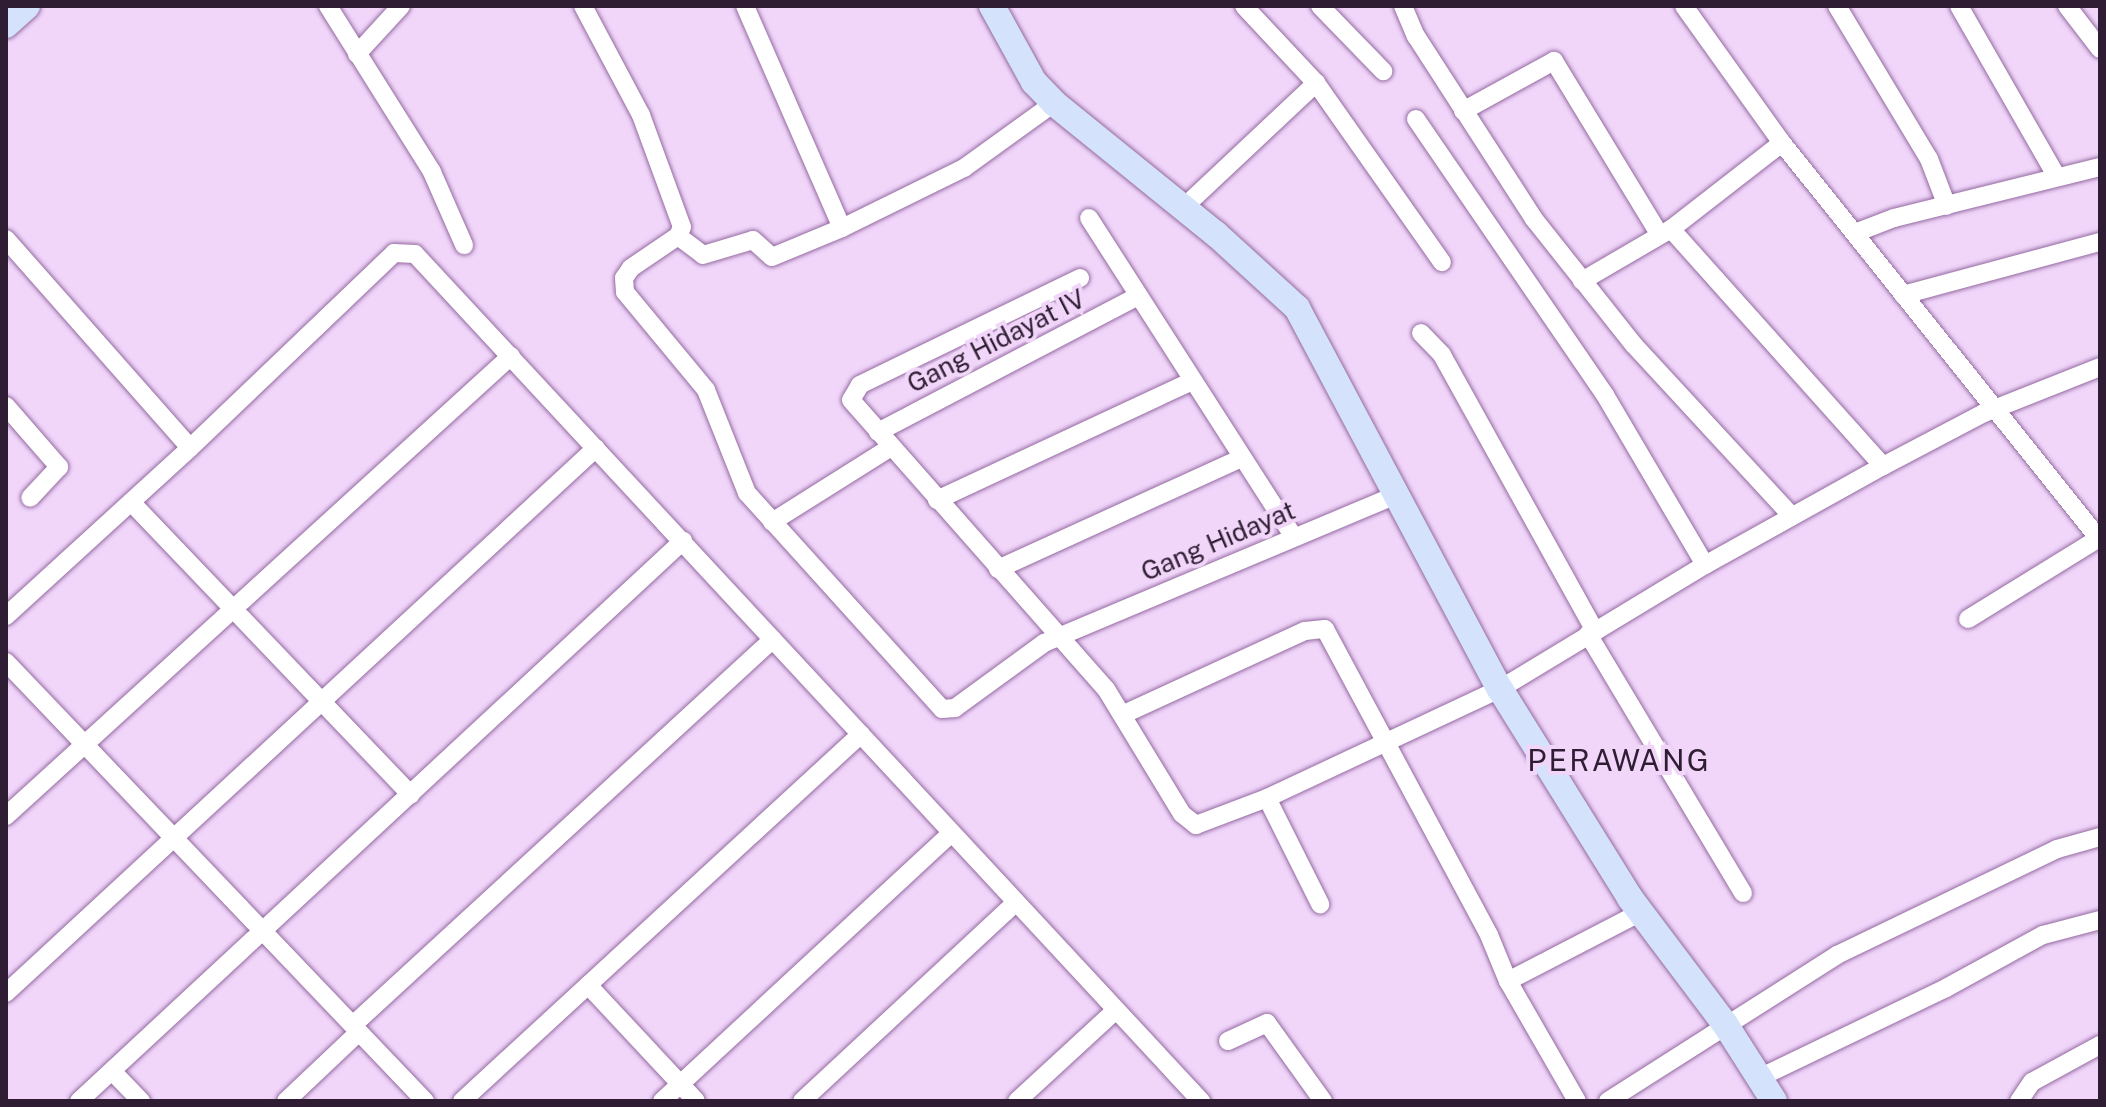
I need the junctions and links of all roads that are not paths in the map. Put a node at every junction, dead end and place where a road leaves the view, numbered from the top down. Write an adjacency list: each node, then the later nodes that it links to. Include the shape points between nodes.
1 (27, 6): 14 (street)
2 (328, 6): 16 (street)
3 (401, 6): 16 (street)
4 (583, 6): 31 (street, via 641,115 680,212)
5 (745, 6): 28 (street)
6 (992, 6): 19 (street, via 1034,82)
7 (1244, 6): 18 (street)
8 (1320, 6): 17 (street)
9 (1403, 6): 20 (street)
10 (1684, 6): 22 (street)
11 (1837, 6): 25 (street, via 1929,159)
12 (1959, 6): 24 (street)
13 (2067, 6): 15 (street)
14 (6, 25)
15 (2100, 49)
16 (357, 54): 34 (street, via 432,172)
17 (1383, 71)
18 (1316, 83): 26 (street); 35 (street)
19 (1054, 103): 26 (street); 28 (street, via 964,168)
20 (1463, 111): 29 (street, via 1554,61); 37 (street)
21 (1416, 119): 61 (street, via 1605,395)
22 (1782, 143): 29 (street); 30 (street)
23 (2100, 167): 24 (street)
24 (2057, 177): 25 (street)
25 (1947, 206): 30 (street)
26 (1183, 208): 52 (street, via 1297,308)
27 (1089, 218): 39 (street)
28 (842, 228): 31 (street, via 768,257 755,241 703,255)
29 (1665, 232): 37 (street); 51 (street)
30 (1855, 233): 38 (street)
31 (678, 236): 57 (street, via 631,268 622,285 706,390 747,493)
32 (6, 239): 48 (street)
33 (2100, 242): 38 (street)
34 (464, 245)
35 (1442, 262)
36 (1080, 278): 46 (street, via 854,389 852,402)
37 (1582, 281): 56 (street)
38 (1903, 295): 45 (street)
39 (1138, 296): 43 (street); 46 (street, Gang Hidayat IV)
40 (1421, 333): 66 (street, via 1442,355)
41 (511, 356): 48 (street, via 425,262 399,251); 49 (street); 63 (street)
42 (2100, 367): 45 (street)
43 (1192, 381): 50 (street); 54 (street)
44 (6, 406): 53 (street, via 59,467)
45 (1993, 409): 51 (street); 59 (street)
46 (878, 432): 47 (street)
47 (891, 447): 54 (street); 57 (street)
48 (190, 448): 55 (street)
49 (596, 448): 60 (street); 71 (street)
50 (1242, 458): 58 (street); 62 (street)
51 (1883, 466): 56 (street)
52 (1396, 495): 58 (street, Gang Hidayat); 70 (street)
53 (30, 498)
54 (937, 500): 62 (street)
55 (131, 502): 63 (street); 64 (street)
56 (1792, 516): 61 (street)
57 (772, 522): 67 (street, Gang Hidayat, via 942,709 955,708 1044,643)
58 (1294, 537): 67 (street, Gang Hidayat)
59 (2099, 539): 65 (street)
60 (683, 541): 68 (street); 76 (street)
61 (1705, 565): 66 (street)
62 (998, 569): 67 (street)
63 (232, 609): 71 (street); 75 (street)
64 (6, 616)
65 (1968, 619)
66 (1592, 632): 70 (street); 82 (street)
67 (1061, 638): 72 (street)
68 (773, 639): 73 (street); 93 (street)
69 (6, 662): 75 (street)
70 (1500, 689): 74 (street); 85 (street)
71 (322, 701): 76 (street); 80 (street)
72 (1122, 715): 74 (street, via 1318,627 1333,636); 77 (street, via 1193,824)
73 (861, 734): 79 (street); 89 (street)
74 (1385, 740): 77 (street); 88 (street)
75 (85, 743): 78 (street); 80 (street)
76 (411, 795): 87 (street)
77 (1267, 798): 84 (street)
78 (6, 816)
79 (951, 833): 83 (street); 97 (street)
80 (175, 837): 87 (street); 90 (street)
81 (2100, 837): 92 (street, via 2057,849 1938,904 1837,955)
82 (1743, 893)
83 (1016, 902): 91 (street); 106 (street)
84 (1320, 904)
85 (1641, 912): 88 (street); 92 (street)
86 (2100, 920): 98 (street, via 2043,935)
87 (264, 931): 93 (street); 96 (street)
88 (1508, 981): 110 (street)
89 (588, 985): 97 (street); 103 (street)
90 (6, 993)
91 (1116, 1010): 107 (street); 108 (street)
92 (1725, 1024): 98 (street); 111 (street)
93 (356, 1028): 101 (street); 102 (street)
94 (1228, 1041): 109 (street, via 1267,1023)
95 (2100, 1045): 112 (street, via 2032,1082)
96 (112, 1071): 99 (street); 100 (street)
97 (681, 1084): 104 (street); 105 (street)
98 (1768, 1094)
99 (79, 1101)
100 (141, 1101)
101 (286, 1101)
102 (425, 1101)
103 (462, 1101)
104 (662, 1101)
105 (696, 1101)
106 (802, 1101)
107 (1017, 1101)
108 (1201, 1101)
109 (1323, 1101)
110 (1577, 1101)
111 (1608, 1101)
112 (2019, 1101)

